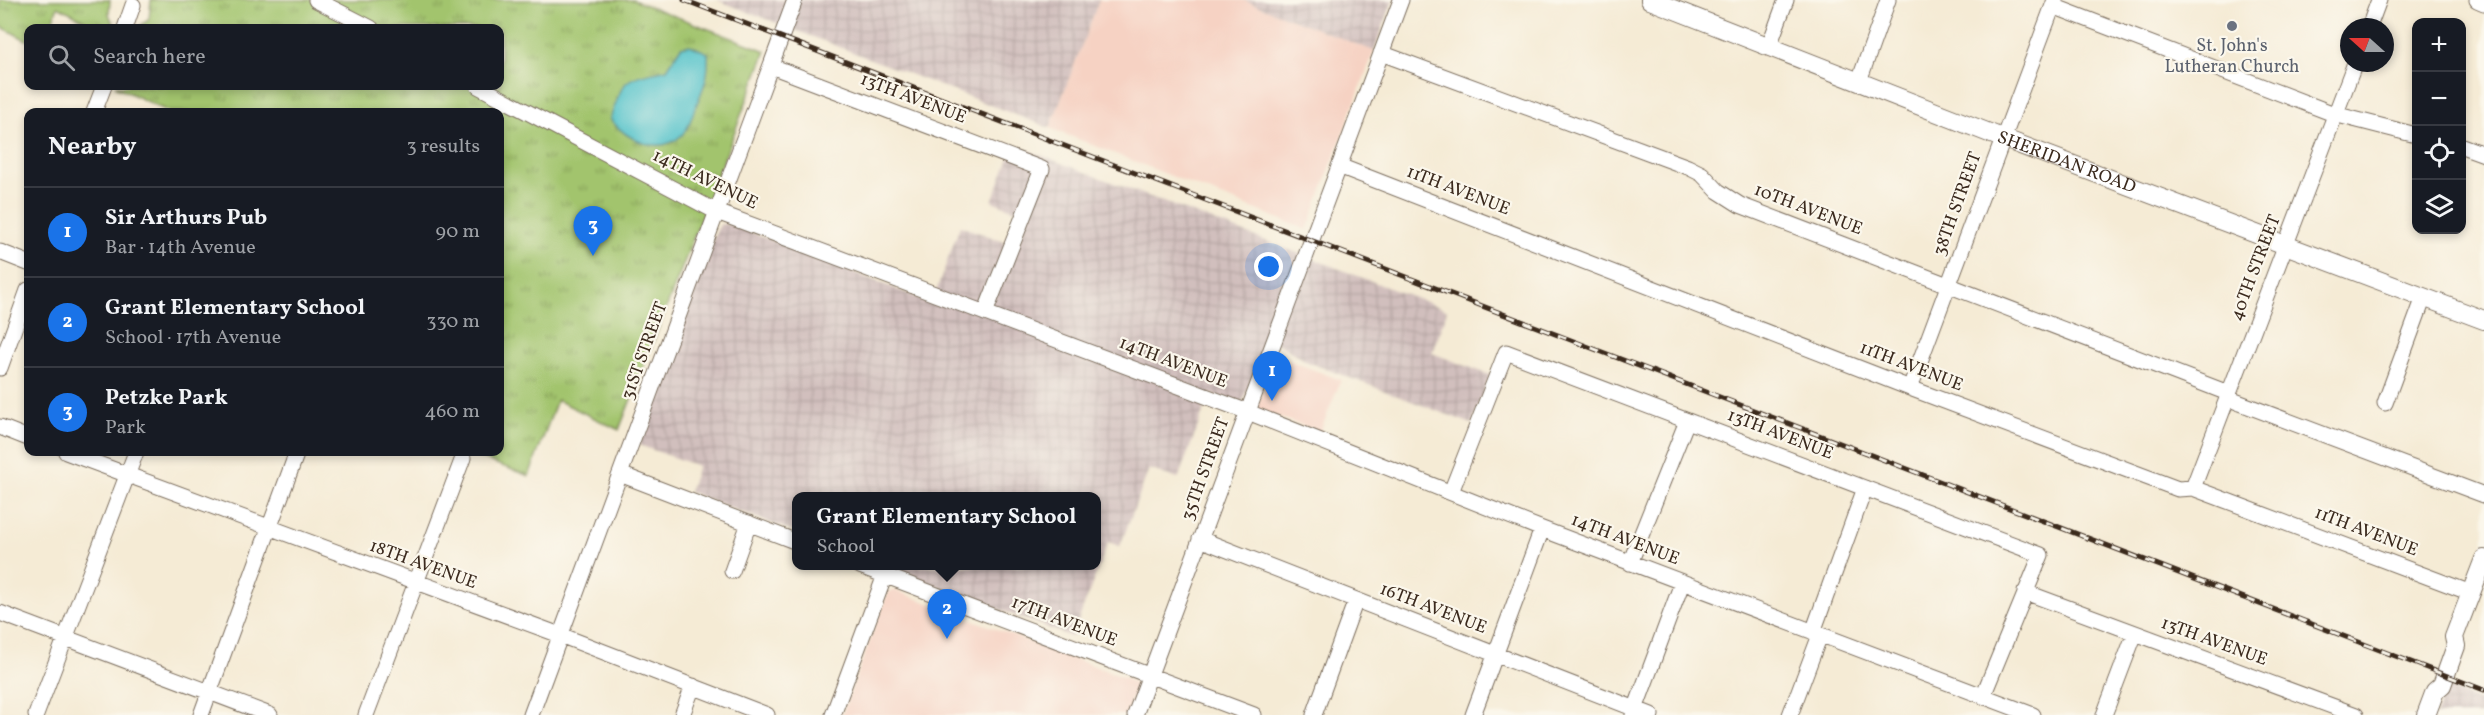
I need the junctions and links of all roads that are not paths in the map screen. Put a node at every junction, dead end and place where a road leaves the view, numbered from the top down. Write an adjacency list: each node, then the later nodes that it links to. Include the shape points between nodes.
1 (316, 0): 14 (street)
2 (795, 0): 17 (street, 31ST STREET)
3 (1401, 0): 16 (street, 35TH STREET)
4 (1650, 0): 15 (main road, SHERIDAN ROAD)
5 (1786, 0): 15 (street)
6 (1888, 0): 19 (street)
7 (2379, 0): 12 (street)
8 (2477, 0): 10 (street)
9 (2054, 3): 23 (street); 25 (street, 38TH STREET)
10 (2484, 3)
11 (133, 4): 13 (street)
12 (2372, 18)
13 (126, 24)
14 (363, 24)
15 (1769, 46): 19 (main road, SHERIDAN ROAD)
16 (1381, 53): 28 (street, 35TH STREET); 33 (street, 10TH AVENUE, via 1688,167 1740,205)
17 (771, 66): 29 (street, 31ST STREET); 36 (street, 13TH AVENUE, via 1042,169)
18 (2351, 72): 23 (street, 40TH STREET)
19 (1859, 81): 25 (main road, SHERIDAN ROAD)
20 (102, 90): 22 (street)
21 (486, 90): 29 (street, 14TH AVENUE)
22 (96, 108)
23 (2334, 114): 24 (street); 30 (street, 40TH STREET)
24 (2412, 134)
25 (2002, 138): 30 (main road, SHERIDAN ROAD); 33 (street, 38TH STREET)
26 (2466, 147): 27 (street)
27 (2484, 154)
28 (1339, 166): 39 (street, 11TH AVENUE); 42 (street, 35TH STREET)
29 (717, 212): 36 (street, 14TH AVENUE); 51 (street, 31ST STREET)
30 (2286, 245): 34 (main road, SHERIDAN ROAD); 40 (street, 40TH STREET)
31 (0, 252): 32 (street)
32 (24, 261)
33 (1949, 285): 39 (street, 38TH STREET); 40 (street, 10TH AVENUE)
34 (2424, 297): 37 (main road, SHERIDAN ROAD); 41 (street)
35 (24, 301): 38 (street)
36 (985, 313): 42 (street, 14TH AVENUE)
37 (2484, 320)
38 (0, 368)
39 (1910, 388): 53 (street, 11TH AVENUE)
40 (2227, 396): 53 (street, 40TH STREET); 55 (street, 10TH AVENUE)
41 (2385, 403)
42 (1248, 412): 54 (street, 14TH AVENUE); 59 (street, 35TH STREET)
43 (1687, 421): 52 (street, 13TH AVENUE); 54 (street, 13TH AVENUE, via 1506,352); 62 (street)
44 (0, 428): 45 (street)
45 (24, 437)
46 (77, 456): 50 (street, 18TH AVENUE)
47 (135, 456): 50 (street)
48 (296, 456): 57 (street)
49 (463, 458): 66 (street)
50 (128, 474): 57 (street, 18TH AVENUE); 75 (street)
51 (620, 474): 56 (street); 74 (street, 31ST STREET)
52 (1865, 488): 68 (street, 13TH AVENUE, via 2041,555); 72 (street)
53 (2185, 488): 69 (street, 11TH AVENUE)
54 (1451, 492): 58 (street, 14TH AVENUE)
55 (2484, 495)
56 (749, 523): 60 (street); 64 (street)
57 (271, 529): 66 (street, 18TH AVENUE); 79 (street)
58 (1542, 530): 62 (street, 14TH AVENUE); 76 (street)
59 (1200, 539): 70 (street, 16TH AVENUE); 77 (street, 35TH STREET)
60 (792, 540)
61 (2484, 559): 69 (main road)
62 (1630, 563): 67 (street, 14TH AVENUE)
63 (871, 570): 65 (street, 17TH AVENUE)
64 (732, 571)
65 (885, 575): 77 (street, 17TH AVENUE); 89 (street)
66 (416, 583): 74 (street, 18TH AVENUE); 85 (street)
67 (1682, 583): 72 (street, 14TH AVENUE); 81 (street)
68 (2025, 592): 73 (street, 13TH AVENUE); 80 (street)
69 (2471, 593): 99 (main road, via 2454,637 2443,652)
70 (1356, 600): 76 (street, 16TH AVENUE); 92 (street)
71 (0, 613): 75 (street)
72 (1817, 633): 80 (street, 14TH AVENUE); 95 (street)
73 (2135, 633): 97 (street); 98 (street, 13TH AVENUE)
74 (560, 635): 78 (street, 18TH AVENUE); 86 (street, 31ST STREET)
75 (65, 637): 79 (street); 82 (street)
76 (1496, 654): 81 (street, 16TH AVENUE); 93 (street)
77 (1150, 675): 90 (street, 35TH STREET); 91 (street, 17TH AVENUE)
78 (693, 686): 87 (street); 88 (street, 18TH AVENUE)
79 (210, 692): 83 (street); 84 (street)
80 (1983, 696): 96 (street, 14TH AVENUE)
81 (1634, 712): 94 (street, 16TH AVENUE)
82 (36, 715)
83 (201, 715)
84 (270, 715)
85 (366, 715)
86 (531, 715)
87 (682, 715)
88 (767, 715)
89 (833, 715)
90 (1135, 715)
91 (1254, 715)
92 (1314, 715)
93 (1473, 715)
94 (1651, 715)
95 (1790, 715)
96 (2033, 715)
97 (2104, 715)
98 (2356, 715)
99 (2426, 715)

